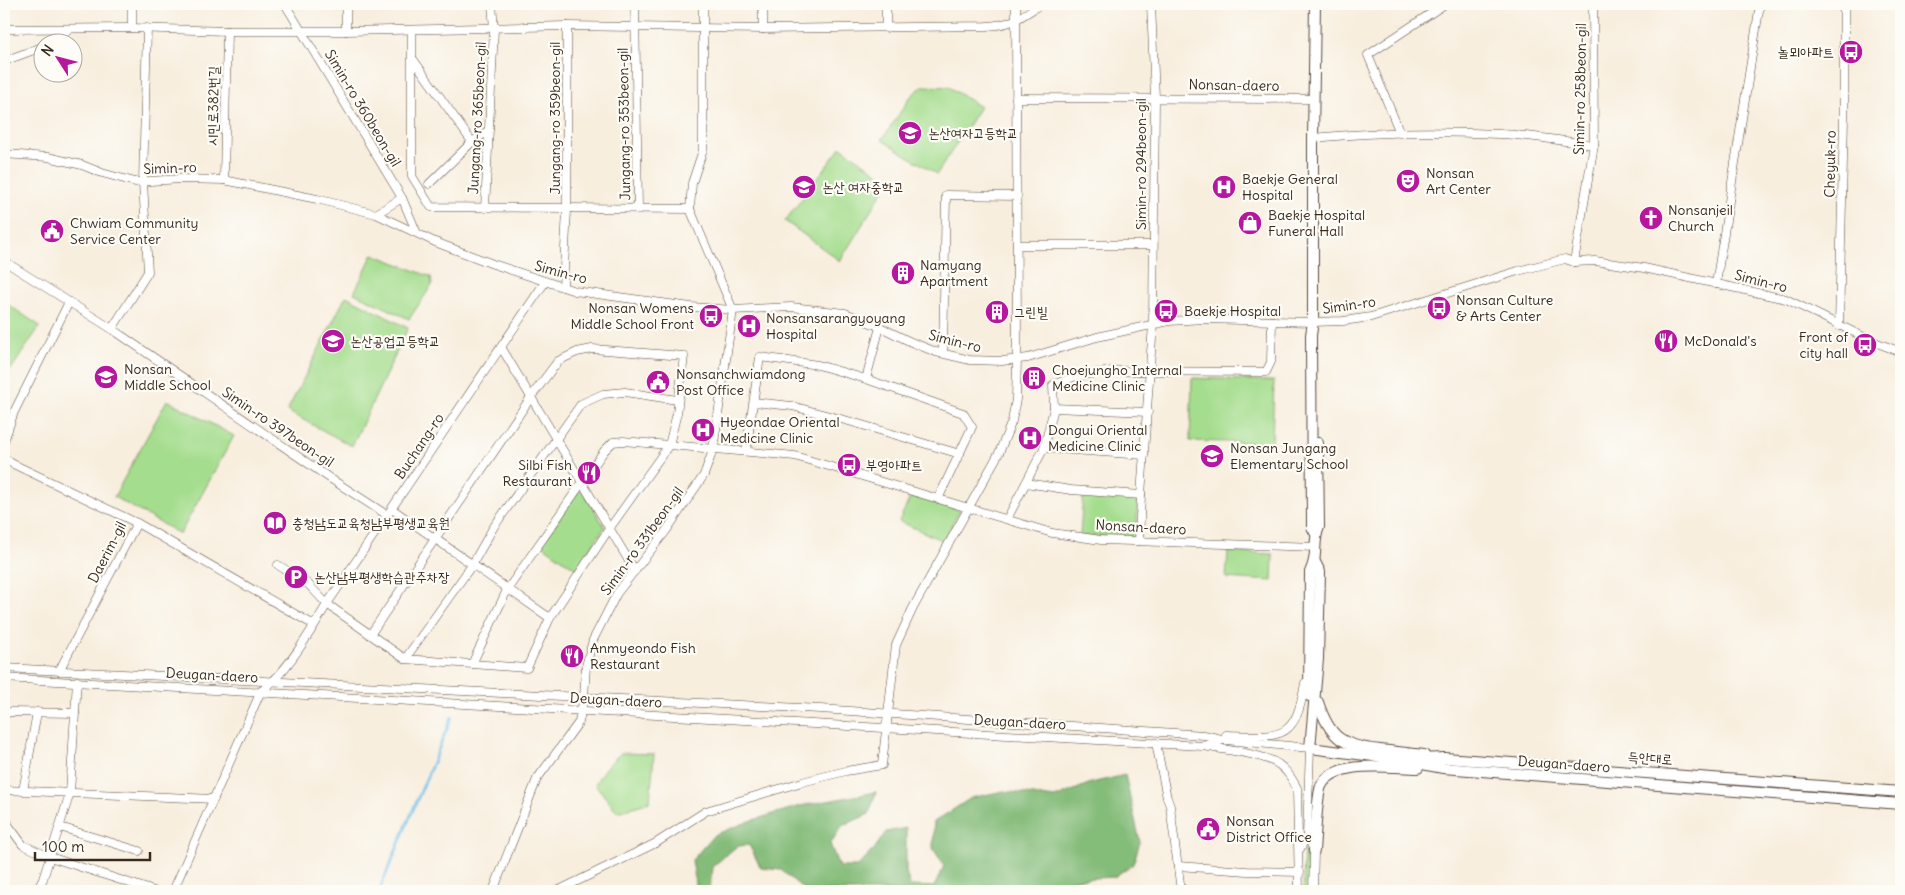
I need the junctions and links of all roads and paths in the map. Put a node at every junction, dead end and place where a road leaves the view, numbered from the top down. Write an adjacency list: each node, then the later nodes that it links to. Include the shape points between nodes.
1 (132, 4): 20 (street)
2 (285, 4): 28 (street, Simin-ro 360beon-gil)
3 (346, 4): 31 (street)
4 (492, 4): 25 (street, Jungang-ro 365beon-gil)
5 (635, 4): 19 (street, Jungang-ro 353beon-gil)
6 (703, 4): 22 (street)
7 (763, 4): 26 (street)
8 (886, 4): 23 (street)
9 (1016, 4): 17 (street)
10 (1041, 4): 17 (street)
11 (1151, 4): 37 (street, Simin-ro 294beon-gil)
12 (1315, 4): 38 (main road)
13 (1445, 4): 40 (street, via 1368,55)
14 (1593, 4): 43 (street, Simin-ro 258beon-gil)
15 (1760, 4): 61 (street)
16 (1844, 4): 69 (street, Cheyuk-ro)
17 (1016, 21): 23 (street, via 1002,25); 36 (street)
18 (567, 26): 19 (street); 25 (street); 52 (street, Jungang-ro 359beon-gil)
19 (635, 27): 22 (street); 53 (street, Jungang-ro 353beon-gil)
20 (132, 28): 21 (street); 27 (street)
21 (147, 28): 30 (street); 46 (street)
22 (702, 28): 26 (street); 51 (street, via 703,150 692,183)
23 (886, 28): 26 (street)
24 (4, 29): 27 (street)
25 (494, 29): 29 (street); 39 (street, Jungang-ro 365beon-gil)
26 (763, 29)
27 (70, 30): 32 (street)
28 (302, 30): 30 (street); 31 (street); 49 (street, Simin-ro 360beon-gil)
29 (412, 30): 31 (street); 34 (street)
30 (227, 31): 45 (street, 시민로382번길)
31 (346, 31)
32 (67, 32)
33 (32, 51): 35 (street)
34 (412, 59): 42 (street); 50 (street, Jungang-ro 359beon-gil, via 412,176 431,207)
35 (4, 61)
36 (1016, 98): 37 (street, Nonsan-daero); 48 (street)
37 (1154, 98): 38 (street, Nonsan-daero); 57 (street, Simin-ro 294beon-gil)
38 (1313, 100): 41 (main road)
39 (489, 130): 42 (street); 50 (street, Jungang-ro 365beon-gil)
40 (1400, 134): 41 (street); 43 (street, via 1500,134)
41 (1313, 138): 66 (main road)
42 (472, 142): 47 (street)
43 (1594, 145): 59 (street, Simin-ro 258beon-gil)
44 (4, 154): 46 (street, Simin-ro, via 48,157)
45 (224, 180): 46 (street, Simin-ro); 54 (street, Simin-ro)
46 (143, 182): 70 (street, via 148,272)
47 (429, 184)
48 (1017, 196): 56 (street); 73 (street, via 946,195)
49 (402, 198): 54 (street); 55 (street, Simin-ro 360beon-gil)
50 (485, 208): 52 (street, Jungang-ro 359beon-gil)
51 (690, 209): 53 (street); 64 (street)
52 (567, 210): 53 (street, Jungang-ro 353beon-gil); 62 (street, Jungang-ro 359beon-gil)
53 (638, 210)
54 (376, 214): 55 (street, Simin-ro)
55 (416, 232): 60 (street, Simin-ro)
56 (1017, 245): 57 (street); 74 (street)
57 (1154, 245): 67 (street, Simin-ro 294beon-gil)
58 (4, 261): 63 (street, Simin-ro 397beon-gil)
59 (1574, 262): 61 (street, Simin-ro, via 1595,261 1644,268); 66 (street, Simin-ro, via 1564,259 1542,264 1370,317)
60 (545, 282): 62 (street, Simin-ro); 71 (street, Buchang-ro)
61 (1716, 284): 69 (street, Simin-ro, via 1786,299)
62 (563, 288): 64 (street, Simin-ro)
63 (68, 302): 70 (street, Simin-ro 397beon-gil); 83 (street, via 14,412)
64 (733, 310): 68 (street, Simin-ro, via 791,307 820,310 845,313); 86 (street, Simin-ro 331beon-gil)
65 (1272, 321): 66 (street, Simin-ro); 67 (street, Simin-ro, via 1205,319); 75 (street, via 1271,362 1266,372)
66 (1313, 322): 102 (main road, via 1312,528 1316,534)
67 (1153, 324): 74 (street, Simin-ro); 75 (street, Simin-ro 294beon-gil)
68 (880, 326): 73 (street, Simin-ro); 76 (street)
69 (1839, 326): 72 (street, Simin-ro)
70 (112, 329): 96 (street, Simin-ro 397beon-gil, via 328,477)
71 (501, 347): 77 (street); 96 (street, Buchang-ro)
72 (1901, 352)
73 (943, 354): 74 (street, Simin-ro, via 983,361)
74 (1017, 359): 95 (street, via 1012,421)
75 (1150, 372): 80 (street, via 1112,371 1076,376 1053,385); 81 (street, Simin-ro 294beon-gil)
76 (866, 379): 79 (street, via 818,365 760,357); 88 (street, via 963,413 972,427)
77 (531, 398): 78 (street, via 558,361 592,349 684,356); 82 (street); 100 (street)
78 (678, 400): 82 (street, via 625,392 603,394 581,404); 84 (street)
79 (754, 402): 87 (street); 88 (street, via 792,406)
80 (1054, 408): 81 (street); 85 (street)
81 (1148, 412): 89 (street, Simin-ro 294beon-gil)
82 (555, 438): 91 (street); 105 (street, via 493,528)
83 (4, 441)
84 (669, 445): 86 (street, Nonsan-daero); 91 (street, Nonsan-daero, via 613,442); 99 (street)
85 (1044, 448): 89 (street); 92 (street)
86 (713, 450): 87 (street, Nonsan-daero); 106 (street, Simin-ro 331beon-gil, via 704,475)
87 (746, 451): 94 (street, Nonsan-daero, via 795,456)
88 (960, 454): 94 (street)
89 (1144, 455): 93 (street, Simin-ro 294beon-gil)
90 (4, 457): 98 (street, Daerim-gil)
91 (582, 482): 99 (street); 107 (street)
92 (1026, 483): 93 (street); 97 (street)
93 (1140, 495): 101 (street, Simin-ro 294beon-gil)
94 (938, 499): 95 (street, Nonsan-daero)
95 (970, 507): 97 (street, Nonsan-daero); 126 (street, via 912,608 896,645)
96 (389, 512): 100 (street, Simin-ro 397beon-gil); 108 (street, Buchang-ro)
97 (1007, 519): 101 (street, Nonsan-daero, via 1070,536)
98 (137, 523): 110 (street); 116 (street, Daerim-gil)
99 (609, 529): 106 (street); 109 (street)
100 (436, 540): 105 (street, Simin-ro 397beon-gil); 111 (street)
101 (1139, 541): 102 (street, Nonsan-daero)
102 (1316, 547): 103 (main road)
103 (1315, 562): 113 (main road, via 1310,572); 121 (main road, via 1320,572)
104 (278, 565): 108 (street, via 308,584)
105 (472, 565): 107 (street, Simin-ro 397beon-gil); 112 (street)
106 (635, 571): 122 (street, Simin-ro 331beon-gil, via 617,593 592,640)
107 (507, 590): 109 (street, Simin-ro 397beon-gil); 114 (street)
108 (327, 604): 110 (street, Buchang-ro); 111 (street)
109 (550, 618): 114 (street, via 527,668)
110 (314, 625): 119 (street, Buchang-ro)
111 (370, 635): 112 (street)
112 (405, 659): 114 (street)
113 (1310, 659): 128 (main road); 130 (street, via 1299,713 1286,730 1271,736)
114 (472, 664)
115 (4, 667): 116 (street, Deugan-daero)
116 (59, 671): 119 (street, Deugan-daero)
117 (4, 678): 118 (street, Deugan-daero)
118 (76, 681): 120 (street, Deugan-daero); 125 (street)
119 (273, 683): 120 (street, Buchang-ro); 122 (street, Deugan-daero)
120 (261, 691): 124 (street, Deugan-daero); 140 (street)
121 (1316, 695): 128 (main road); 135 (main road, via 1326,722 1343,741 1356,747)
122 (584, 697): 124 (street, Simin-ro 331beon-gil); 126 (street, Deugan-daero)
123 (36, 712): 125 (street); 127 (street); 137 (street)
124 (580, 712): 129 (street, Deugan-daero); 154 (street, Simin-ro 331beon-gil, via 579,722 537,779)
125 (75, 713): 138 (street)
126 (890, 714): 129 (street); 130 (street, Deugan-daero)
127 (4, 715)
128 (1312, 722): 134 (main road)
129 (887, 728): 132 (street, Deugan-daero); 155 (street, via 882,765 802,782 706,811 656,843)
130 (1204, 735): 131 (street, Deugan-daero)
131 (1226, 740): 133 (street, Deugan-daero); 134 (street, Deugan-daero)
132 (1156, 743): 133 (street, Deugan-daero); 149 (street, via 1170,806)
133 (1202, 746): 145 (street, via 1259,757 1277,763 1290,775 1297,788)
134 (1310, 748): 135 (main road, Deugan-daero); 144 (street)
135 (1444, 763): 139 (main road, 득안대로); 141 (main road, Deugan-daero); 147 (main road, via 1356,767 1331,775 1320,788)
136 (4, 790): 137 (street)
137 (23, 791): 138 (street)
138 (70, 792): 140 (street); 143 (street)
139 (1901, 792)
140 (214, 799): 153 (street)
141 (1901, 804)
142 (4, 814): 148 (street, via 23,845)
143 (60, 826): 146 (street); 148 (street)
144 (1307, 835): 145 (street); 147 (street)
145 (1300, 849): 150 (street)
146 (139, 851)
147 (1314, 851): 158 (street)
148 (50, 856): 151 (street); 152 (street)
149 (1178, 866): 150 (street); 156 (street)
150 (1300, 872): 157 (street)
151 (37, 891)
152 (154, 891)
153 (173, 891)
154 (494, 891)
155 (557, 891)
156 (1181, 891)
157 (1300, 891)
158 (1313, 891)

